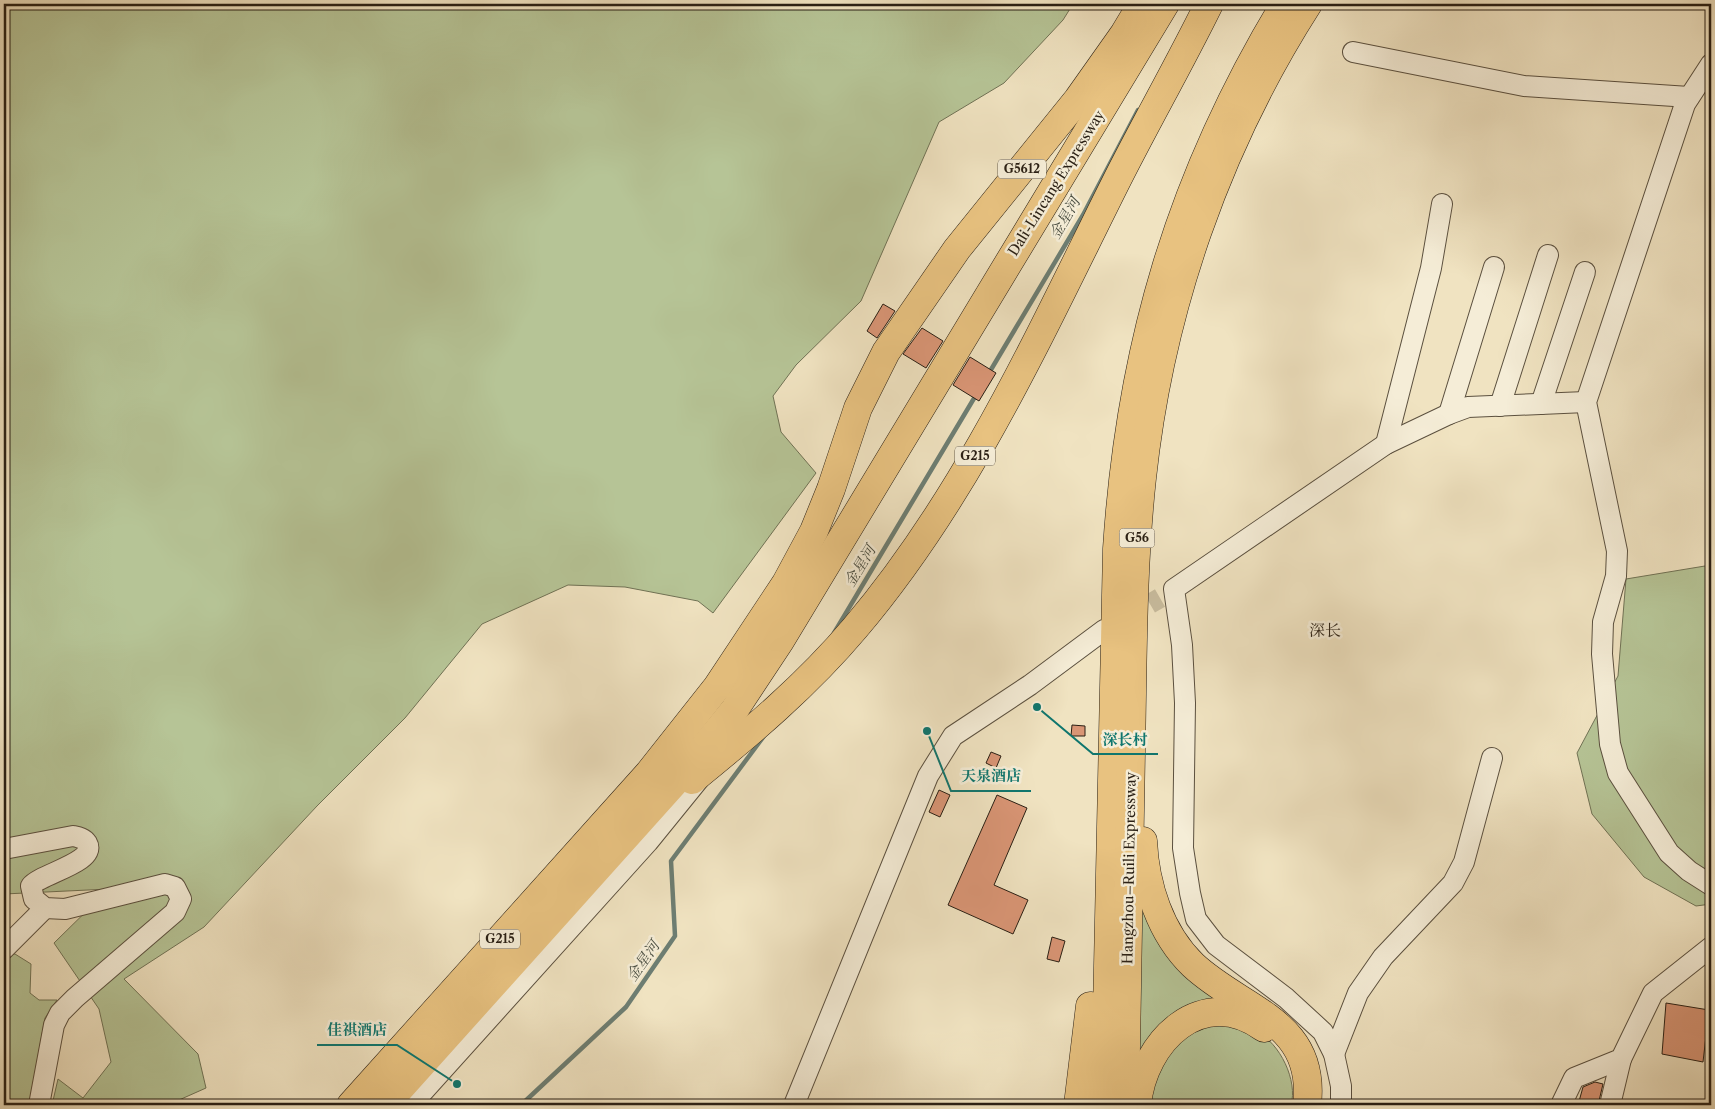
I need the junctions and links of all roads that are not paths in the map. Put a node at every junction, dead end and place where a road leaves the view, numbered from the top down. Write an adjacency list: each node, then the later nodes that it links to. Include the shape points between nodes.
1 (1142, 4): 22 (highway, Dali-Lincang Expressway / G5612, via 1078,99 957,249 899,332 865,391 814,530 786,583 717,687)
2 (1164, 4): 24 (highway, Dali-Lincang Expressway / G5612, via 780,641 735,709 683,773)
3 (1209, 4): 21 (highway, G215, via 1116,182 1015,387 937,518 880,597 815,672)
4 (1285, 4): 23 (highway, Hangzhou–Ruili Expressway / G56, via 1233,96 1202,163 1165,265 1145,342 1131,413 1119,512)
5 (1308, 4): 19 (highway, Hangzhou–Ruili Expressway / G56, via 1259,89 1220,171 1187,262 1166,338 1146,442 1140,505)
6 (1353, 52): 8 (street, via 1524,86)
7 (1711, 64): 8 (street)
8 (1689, 97): 13 (street)
9 (1442, 204): 17 (street, via 1431,268)
10 (1548, 255): 15 (street)
11 (1494, 267): 16 (street)
12 (1585, 272): 14 (street)
13 (1586, 402): 14 (street); 26 (street, via 1618,551 1616,576 1603,622 1602,654 1610,744 1618,773 1669,853)
14 (1541, 404): 15 (street)
15 (1500, 406): 16 (street, via 1468,407)
16 (1449, 414): 17 (street)
17 (1386, 444): 30 (street, via 1167,593 1182,645 1185,703 1183,848 1196,919 1216,945 1286,998 1323,1032)
18 (1104, 630): 36 (street, via 953,736 928,776)
19 (1132, 720): 39 (highway, Hangzhou–Ruili Expressway / G56); 42 (highway, via 1146,868 1164,926 1193,964 1209,978 1266,1014 1289,1036 1307,1075)
20 (1492, 758): 30 (street, via 1464,862 1453,883 1383,957 1358,994)
21 (711, 765): 24 (highway, G215); 35 (street, via 648,842)
22 (649, 773): 24 (highway, G215)
23 (1110, 793): 37 (highway); 38 (highway, Hangzhou–Ruili Expressway / G56)
24 (623, 821): 33 (highway, G215); 34 (highway, G215)
25 (4, 849): 27 (street, via 73,836 87,843 88,849 83,858 31,886 34,899)
26 (1711, 885)
27 (45, 908): 29 (street); 32 (street, via 65,909 165,884 175,887 181,899 175,912 75,998 58,1017)
28 (1711, 947): 31 (street, via 1653,993)
29 (4, 949)
30 (1334, 1054): 43 (street, via 1341,1086)
31 (1621, 1059): 44 (street, via 1574,1078); 45 (street)
32 (39, 1105)
33 (351, 1105)
34 (385, 1105)
35 (411, 1105)
36 (794, 1105)
37 (1078, 1105)
38 (1105, 1105)
39 (1125, 1105)
40 (1137, 1105): 41 (highway, via 1146,1068 1167,1035 1200,1016 1225,1014 1250,1020 1280,1043 1296,1077)
41 (1296, 1105)
42 (1308, 1105)
43 (1341, 1105)
44 (1561, 1105)
45 (1610, 1105)

